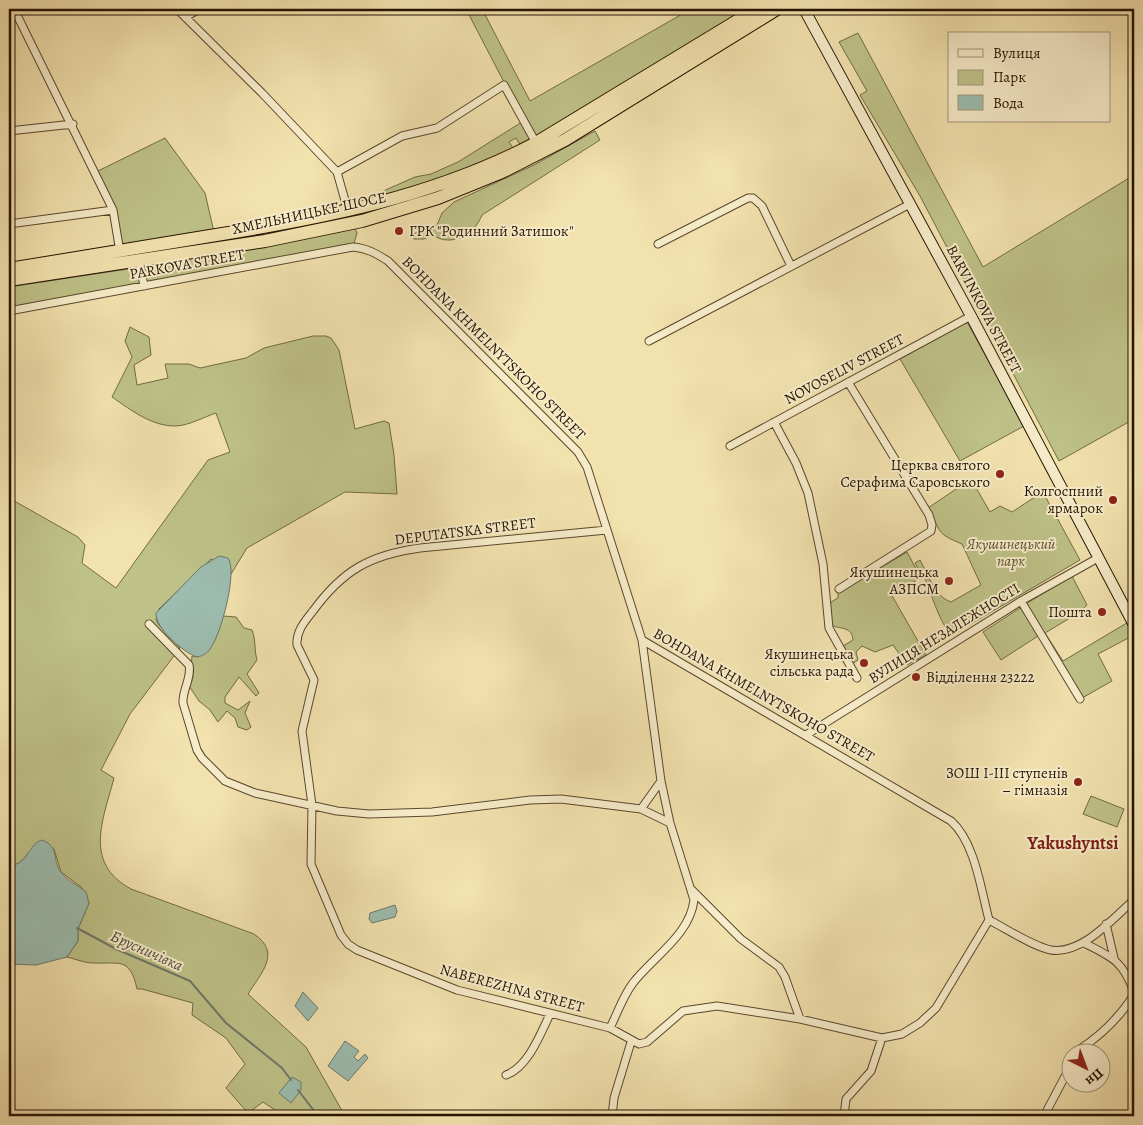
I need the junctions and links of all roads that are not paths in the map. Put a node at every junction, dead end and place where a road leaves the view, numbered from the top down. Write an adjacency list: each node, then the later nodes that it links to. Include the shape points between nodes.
1 (14, 9): 8 (street)
2 (177, 9): 7 (street)
3 (200, 9): 7 (street)
4 (757, 9): 10 (highway, ХМЕЛЬНИЦЬКЕ ШОСЕ)
5 (777, 9): 14 (highway, ХМЕЛЬНИЦЬКЕ ШОСЕ, via 590,126 532,158 460,190)
6 (804, 9): 12 (street, BARVINKOVA STREET)
7 (185, 17): 11 (street)
8 (72, 124): 9 (street); 13 (street)
9 (9, 131)
10 (536, 143): 11 (street, via 504,85 437,128 402,136); 14 (highway, ХМЕЛЬНИЦЬКЕ ШОСЕ, via 435,187)
11 (337, 172): 14 (street)
12 (910, 204): 20 (street); 25 (street, BARVINKOVA STREET)
13 (113, 210): 15 (street); 18 (street)
14 (350, 217): 18 (highway, ХМЕЛЬНИЦЬКЕ ШОСЕ); 19 (highway, ХМЕЛЬНИЦЬКЕ ШОСЕ, via 265,241)
15 (9, 224)
16 (658, 244): 20 (street, via 753,198 762,206)
17 (369, 250): 23 (street, PARKOVA STREET, via 353,247); 30 (street, BOHDANA KHMELNYTSKOHO STREET, via 388,261 578,452 587,467)
18 (121, 257): 19 (highway, ХМЕЛЬНИЦЬКЕ ШОСЕ); 21 (highway, ХМЕЛЬНИЦЬКЕ ШОСЕ); 22 (highway, ХМЕЛЬНИЦЬКЕ ШОСЕ)
19 (139, 260): 23 (street)
20 (791, 266): 26 (street)
21 (9, 269)
22 (9, 280)
23 (144, 286): 24 (street, PARKOVA STREET)
24 (9, 311)
25 (971, 316): 27 (street, NOVOSELIV STREET); 31 (street, BARVINKOVA STREET)
26 (649, 341)
27 (848, 382): 28 (street, NOVOSELIV STREET); 32 (street, via 932,525 930,531)
28 (774, 422): 29 (street, NOVOSELIV STREET); 37 (street, via 808,493 830,628)
29 (730, 446)
30 (607, 530): 36 (street, BOHDANA KHMELNYTSKOHO STREET); 41 (street, DEPUTATSKA STREET, via 403,550 362,564 336,582 301,628 296,641 314,680 302,731)
31 (1098, 558): 33 (street, ВУЛИЦЯ НЕЗАЛЕЖНОСТІ); 35 (street, BARVINKOVA STREET)
32 (839, 589)
33 (1020, 601): 38 (street); 39 (street, ВУЛИЦЯ НЕЗАЛЕЖНОСТІ)
34 (149, 624): 41 (street, via 189,665 183,704 197,750 208,765 242,789)
35 (1134, 625)
36 (642, 640): 39 (street, BOHDANA KHMELNYTSKOHO STREET); 40 (street)
37 (856, 678)
38 (1080, 699)
39 (806, 735): 46 (street, BOHDANA KHMELNYTSKOHO STREET, via 957,826 968,843)
40 (661, 781): 42 (street); 43 (street)
41 (312, 805): 42 (street, via 346,812 409,814 530,800 561,800); 51 (street, NABEREZHNA STREET, via 311,864 344,940 357,950 457,990)
42 (641, 809): 43 (street)
43 (670, 823): 44 (street)
44 (692, 890): 52 (street, via 741,939 779,967); 53 (street, via 691,910 678,935 632,985)
45 (1134, 900): 47 (street)
46 (989, 920): 48 (street, via 1053,950 1068,950); 54 (street, via 931,1014 908,1031)
47 (1106, 924): 48 (street); 49 (street)
48 (1084, 943): 49 (street)
49 (1114, 958): 50 (street, via 1126,972)
50 (1134, 994): 56 (street, via 1124,1010)
51 (550, 1014): 53 (street, NABEREZHNA STREET); 57 (street, via 537,1042 516,1072)
52 (800, 1020): 54 (street); 55 (street, via 725,1006 688,1009 674,1016 646,1042)
53 (610, 1028): 55 (street)
54 (882, 1038): 62 (street, via 871,1071 846,1099)
55 (631, 1042): 61 (street, via 614,1098)
56 (1090, 1042)
57 (506, 1076)
58 (1060, 1086): 63 (street)
59 (9, 1109): 60 (street)
60 (14, 1116)
61 (612, 1116)
62 (844, 1116)
63 (1044, 1116)

